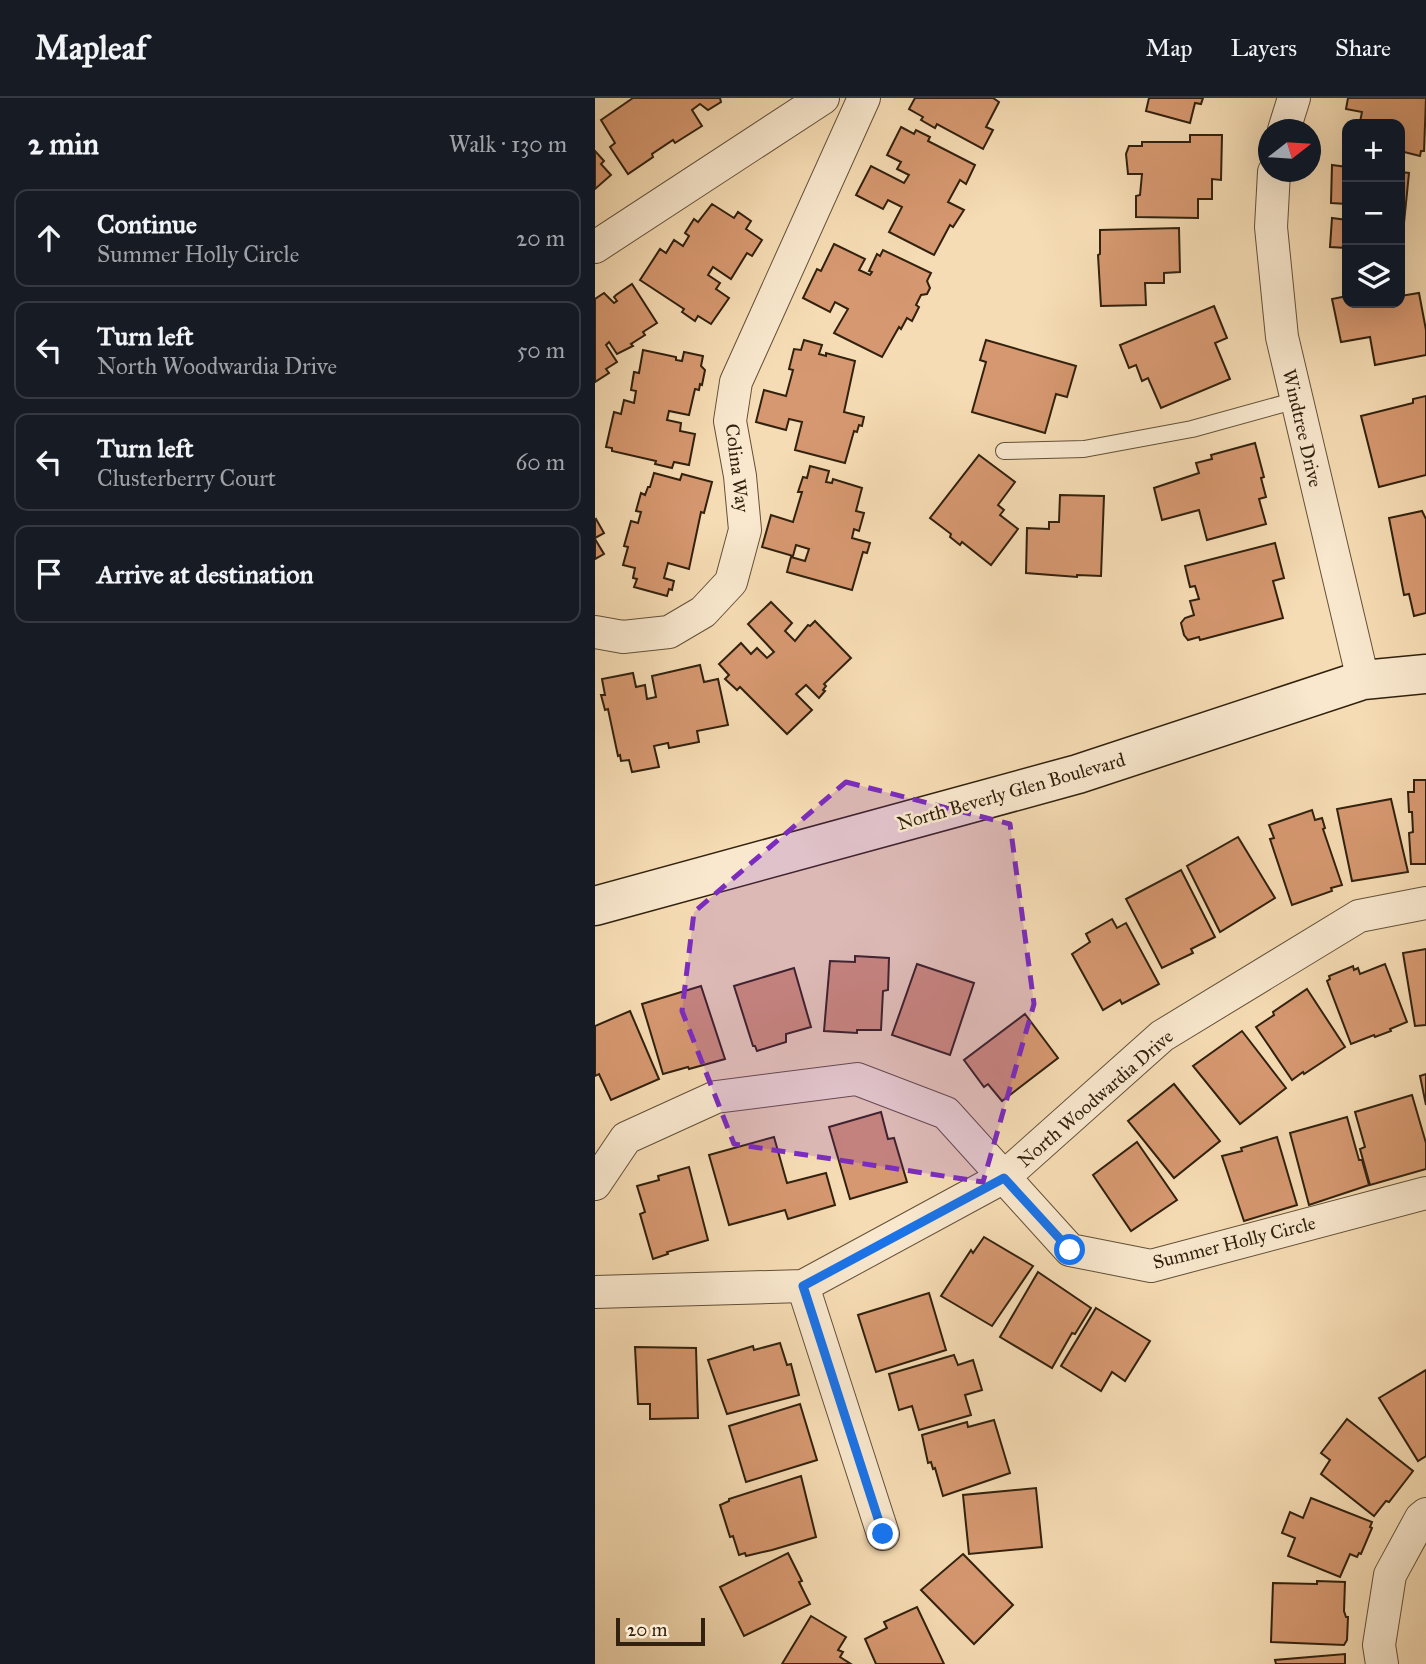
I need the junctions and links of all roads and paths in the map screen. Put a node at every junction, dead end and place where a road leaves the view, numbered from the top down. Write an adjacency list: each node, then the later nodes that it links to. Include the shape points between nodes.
1 (823, 98): 6 (street)
2 (864, 98): 9 (street, Colina Way, via 736,382 730,421 745,530 731,582 703,612 669,632 623,637)
3 (1294, 98): 4 (street)
4 (1287, 119)
5 (1273, 182): 7 (street, Windtree Drive, via 1271,227 1282,337)
6 (595, 247)
7 (1297, 400): 8 (lane, via 1192,429 1084,449); 11 (street, Windtree Drive)
8 (1004, 451)
9 (595, 632)
10 (1426, 674): 11 (main road, North Beverly Glen Boulevard)
11 (1363, 680): 13 (main road, North Beverly Glen Boulevard, via 1077,774)
12 (1426, 904): 14 (street, North Woodwardia Drive, via 1359,916 1162,1036)
13 (595, 906)
14 (1004, 1178): 15 (street, Summer Holly Circle, via 946,1113 857,1079 716,1097 626,1139); 16 (street, Summer Holly Circle, via 1070,1250 1151,1266); 17 (street, North Woodwardia Drive)
15 (595, 1184)
16 (1426, 1192)
17 (803, 1286): 18 (street, North Woodwardia Drive); 20 (street)
18 (595, 1292)
19 (1426, 1514): 21 (street, via 1390,1575 1379,1645)
20 (883, 1534)
21 (1383, 1664)

